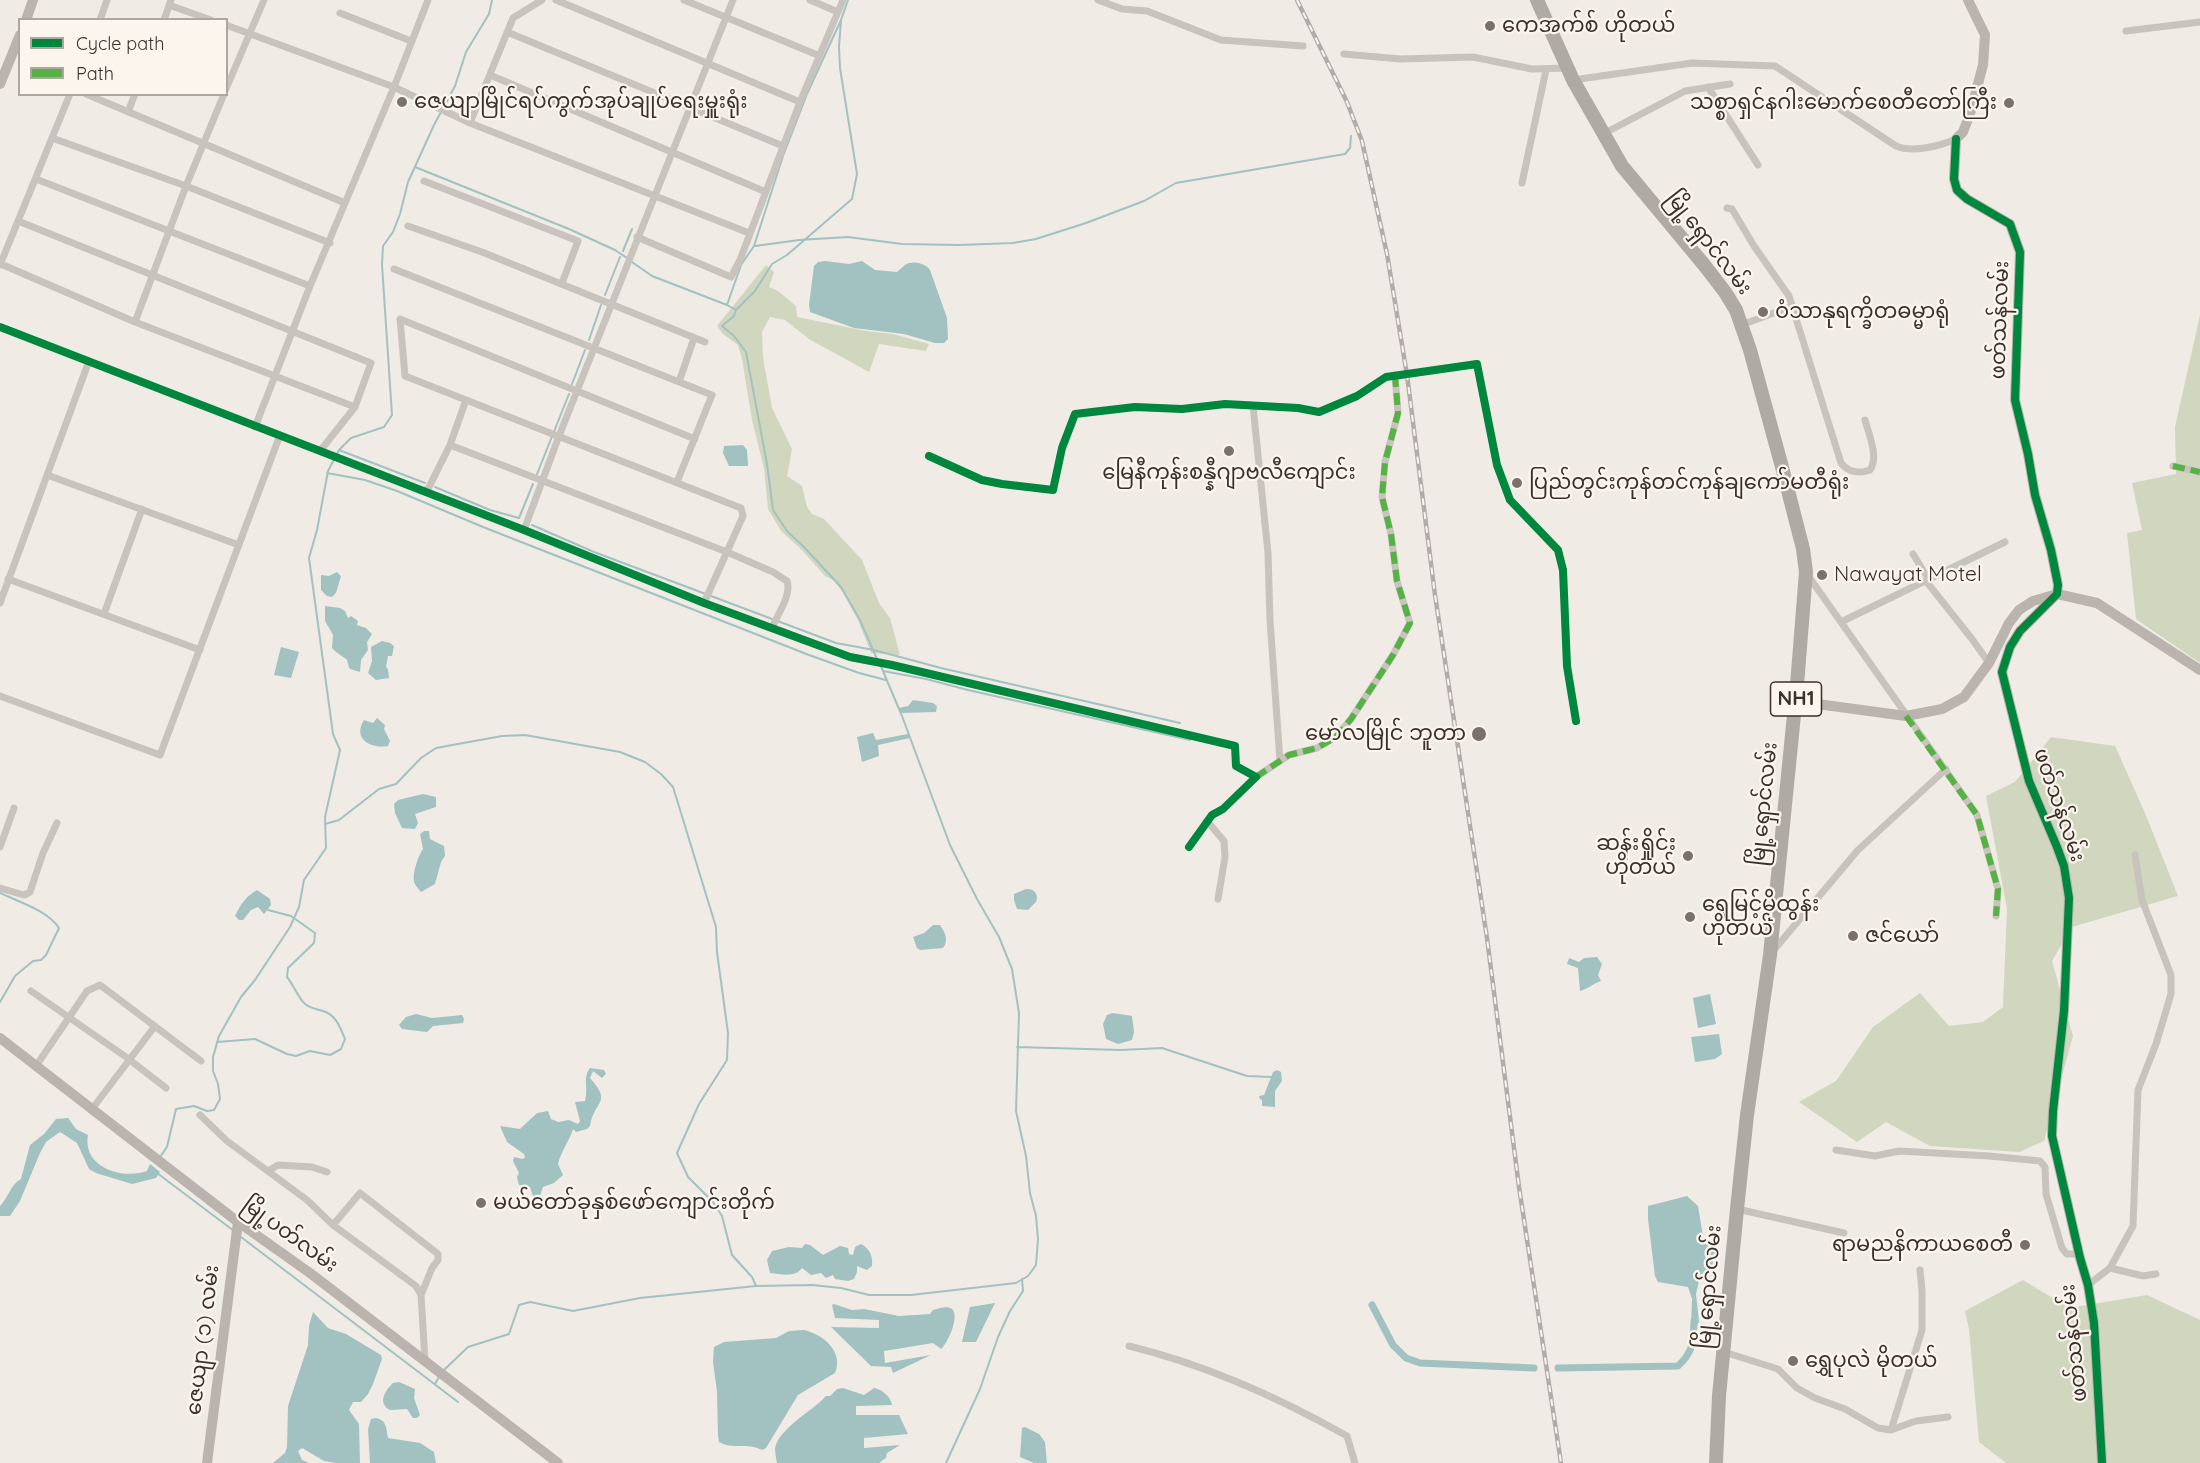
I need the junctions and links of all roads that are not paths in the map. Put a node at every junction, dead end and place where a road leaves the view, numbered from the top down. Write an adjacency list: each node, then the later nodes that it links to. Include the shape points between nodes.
1 (33, 0): 18 (street)
2 (107, 0): 19 (street)
3 (264, 0): 26 (street)
4 (427, 0): 28 (street)
5 (542, 0): 25 (street, via 513,18)
6 (556, 0): 32 (street)
7 (684, 0): 17 (street)
8 (733, 0): 17 (street)
9 (810, 0): 15 (street)
10 (843, 0): 15 (street)
11 (1098, 0): 29 (street, via 1122,9 1147,11 1221,40)
12 (1538, 0): 34 (highway, မြို့ရှောင်လမ်း / NH1)
13 (1968, 0): 51 (street, via 1985,35 1983,65 1970,114)
14 (170, 2): 20 (street); 21 (street)
15 (838, 12): 31 (street)
16 (340, 13): 28 (street)
17 (726, 17): 31 (street); 32 (street)
18 (27, 18)
19 (101, 18)
20 (165, 18)
21 (206, 18)
22 (2200, 22): 24 (street)
23 (228, 26): 26 (street)
24 (2126, 31)
25 (507, 32): 35 (street); 46 (street)
26 (250, 33): 36 (street); 39 (street)
27 (18, 40): 37 (street)
28 (411, 41): 39 (street)
29 (1303, 46)
30 (1344, 54): 33 (street, via 1400,59 1473,57)
31 (820, 56): 45 (street)
32 (707, 63): 45 (street); 46 (street)
33 (1546, 70): 34 (street); 58 (street)
34 (1570, 74): 49 (highway, မြို့ရှောင်လမ်း / NH1); 51 (street, via 1692,63 1775,66 1903,149)
35 (490, 75): 48 (street); 54 (street)
36 (229, 76)
37 (0, 84)
38 (1730, 84): 40 (street)
39 (394, 87): 48 (street); 62 (street)
40 (1708, 87): 49 (street, via 1685,91); 55 (street)
41 (69, 96): 50 (street)
42 (91, 96): 47 (street)
43 (134, 96): 47 (street)
44 (223, 96): 52 (street)
45 (800, 102): 53 (street)
46 (690, 107): 53 (street); 54 (street)
47 (128, 112): 52 (street)
48 (470, 123): 61 (street)
49 (1603, 134): 78 (highway, မြို့ရှောင်လမ်း / NH1, via 1622,165 1725,292)
50 (52, 138): 56 (street); 59 (street)
51 (1956, 139): 115 (street, ဖတ်သန်လမ်း, via 1957,190 2010,224 2020,252 2015,400 2051,550)
52 (204, 143): 59 (street); 62 (street)
53 (783, 146): 60 (street)
54 (671, 152): 60 (street); 61 (street)
55 (1758, 165)
56 (36, 178): 64 (street); 66 (street)
57 (424, 181): 73 (street, via 578,241)
58 (1522, 183)
59 (186, 186): 66 (street); 69 (street)
60 (766, 192): 67 (street)
61 (654, 195): 67 (street); 68 (street)
62 (345, 203): 69 (street)
63 (1727, 208): 76 (street, via 1732,209)
64 (18, 221): 70 (street); 72 (street)
65 (408, 226): 73 (street)
66 (169, 232): 72 (street); 74 (street)
67 (749, 233): 68 (street, via 731,277)
68 (637, 237): 75 (street)
69 (330, 243): 74 (street)
70 (0, 265): 77 (street)
71 (394, 269): 83 (street)
72 (154, 275): 77 (street); 80 (street)
73 (562, 284): 75 (street)
74 (310, 286): 80 (street)
75 (611, 304): 81 (street); 83 (street)
76 (1793, 306): 78 (street); 92 (street, via 1841,463 1860,473 1874,464)
77 (135, 322): 86 (street)
78 (1742, 325): 112 (highway, မြို့ရှောင်လမ်း / NH1, via 1782,467)
79 (0, 327): 84 (street)
80 (294, 333): 86 (street); 91 (street, via 371,363)
81 (694, 338): 82 (street); 87 (street)
82 (705, 342)
83 (595, 348): 87 (street); 88 (street)
84 (89, 362): 93 (street); 102 (street)
85 (1395, 375): 90 (street, via 1319,412); 127 (street, via 1477,364 1497,465 1510,500 1558,550 1563,570 1567,666); 128 (street, via 1398,413 1385,462 1382,497 1397,581 1410,622 1393,655 1336,737)
86 (276, 376): 91 (street); 93 (street)
87 (680, 382): 96 (street, via 712,394)
88 (576, 392): 89 (street, via 400,319 405,376); 95 (street); 96 (street)
89 (466, 400): 95 (street); 97 (street)
90 (1252, 406): 99 (street, via 1135,407 1075,414 1062,448 1053,490 982,480); 128 (street, via 1268,553)
91 (355, 407): 98 (street)
92 (1865, 420)
93 (255, 426): 94 (street)
94 (280, 435): 98 (street); 109 (street)
95 (558, 436): 103 (street); 104 (street)
96 (695, 439): 104 (street)
97 (450, 445): 103 (street); 105 (street, via 428,489)
98 (323, 452): 105 (street)
99 (928, 456)
100 (2173, 466): 101 (street)
101 (2200, 472)
102 (47, 475): 106 (street); 113 (street)
103 (542, 481): 107 (street); 110 (street)
104 (677, 482): 110 (street, via 741,508 743,516)
105 (421, 491): 107 (street)
106 (142, 509): 109 (street); 118 (street)
107 (524, 530): 117 (street)
108 (2005, 542): 114 (street)
109 (239, 544): 121 (street)
110 (727, 552): 117 (street); 120 (street, via 788,581 787,594)
111 (1913, 554): 114 (street)
112 (1806, 572): 119 (street); 125 (highway, မြို့ရှောင်လမ်း / NH1)
113 (8, 579): 116 (street); 118 (street)
114 (1928, 580): 119 (street); 122 (street)
115 (2057, 594): 122 (street, via 2019,610); 123 (street, via 2097,603); 152 (street, ဖတ်သန်လမ်း, via 2020,632 2002,672 2028,781 2064,866 2069,898 2064,1011 2053,1111)
116 (0, 603)
117 (704, 603): 120 (street)
118 (104, 614): 121 (street)
119 (1841, 622): 126 (street)
120 (772, 628): 130 (street, via 872,663 1235,746 1236,766)
121 (200, 650): 124 (street, via 160,754)
122 (1989, 663): 126 (street, via 1964,697 1942,709)
123 (2200, 670)
124 (0, 696)
125 (1795, 701): 126 (street); 140 (highway, မြို့ရှောင်လမ်း / NH1)
126 (1906, 716): 129 (street)
127 (1576, 721)
128 (1280, 761): 130 (street)
129 (1946, 769): 139 (street, via 1977,815 1998,889); 140 (street, via 1858,850)
130 (1256, 777): 132 (street)
131 (14, 808): 134 (street)
132 (1207, 821): 135 (street); 138 (street, via 1224,841)
133 (57, 824): 137 (street, via 30,892 24,895)
134 (0, 847)
135 (1189, 847)
136 (2135, 855): 161 (street, via 2142,900 2171,975 2171,994 2138,1090 2133,1226)
137 (0, 888)
138 (1218, 899)
139 (1996, 916)
140 (1770, 955): 156 (highway, မြို့ရှောင်လမ်း / NH1)
141 (31, 991): 142 (street)
142 (68, 1018): 143 (street, via 87,990 100,985); 145 (street); 147 (street)
143 (155, 1026): 145 (street); 146 (street)
144 (0, 1038): 147 (street, မြို့ပတ်လမ်း)
145 (130, 1061): 148 (street); 149 (street)
146 (201, 1061)
147 (36, 1065): 149 (street, မြို့ပတ်လမ်း)
148 (166, 1088)
149 (92, 1109): 157 (street, မြို့ပတ်လမ်း)
150 (200, 1115): 154 (street)
151 (1836, 1150): 153 (street, via 1875,1156 1899,1151)
152 (2056, 1160): 153 (street); 160 (street, ဖတ်သန်လမ်း)
153 (2040, 1161): 160 (street, via 2062,1248 2067,1254)
154 (268, 1171): 155 (street, via 278,1165); 158 (street)
155 (327, 1172)
156 (1737, 1209): 159 (street); 167 (highway, မြို့ရှောင်လမ်း / NH1)
157 (238, 1222): 168 (street, မြို့ပတ်လမ်း); 171 (street, ဇေယျာ (၁) လမ်း)
158 (333, 1225): 165 (street, via 416,1286); 165 (street, via 360,1193 373,1202 438,1254)
159 (1844, 1233)
160 (2079, 1254): 164 (street, ဖတ်သန်လမ်း)
161 (2109, 1268): 163 (street); 164 (street)
162 (1920, 1270): 170 (street, via 1922,1330)
163 (2156, 1275)
164 (2088, 1285): 175 (street, ဖတ်သန်လမ်း, via 2097,1348)
165 (421, 1295): 168 (street)
166 (1129, 1347): 173 (street, via 1232,1378 1314,1417 1347,1436)
167 (1724, 1352): 170 (street, via 1778,1369 1797,1388 1815,1398 1878,1428); 174 (highway, မြို့ရှောင်လမ်း / NH1)
168 (425, 1360): 172 (street, မြို့ပတ်လမ်း)
169 (1948, 1417): 170 (street, via 1916,1421)
170 (1891, 1430)
171 (207, 1463)
172 (558, 1463)
173 (1355, 1463)
174 (1716, 1463)
175 (2102, 1463)

